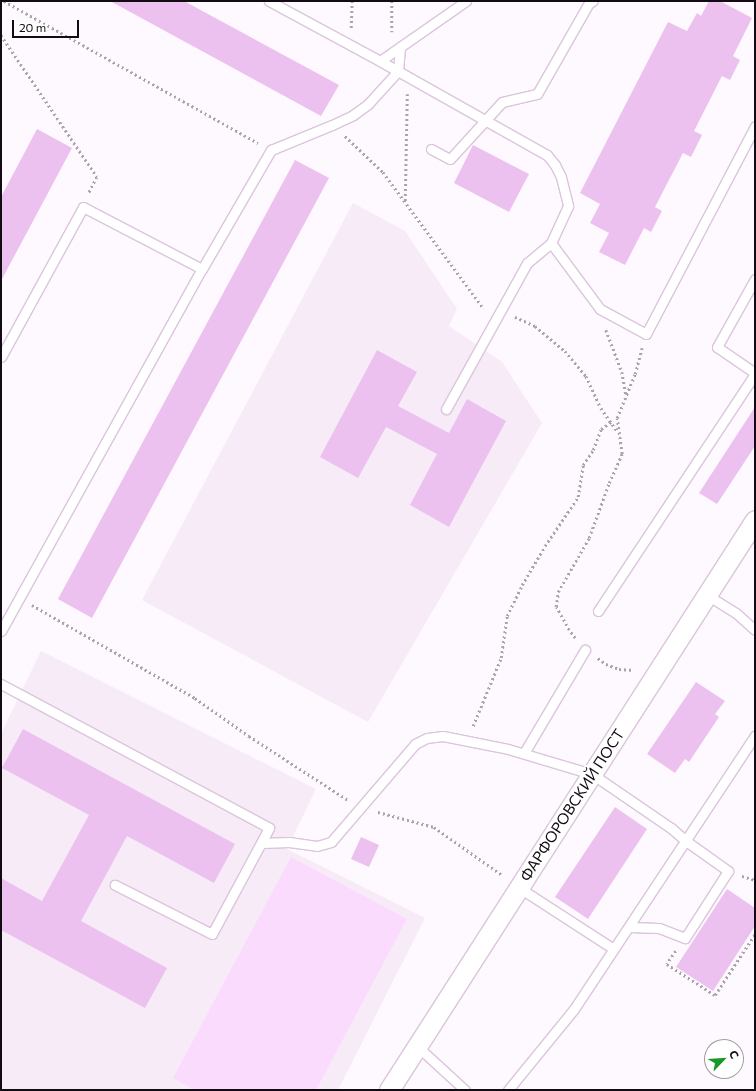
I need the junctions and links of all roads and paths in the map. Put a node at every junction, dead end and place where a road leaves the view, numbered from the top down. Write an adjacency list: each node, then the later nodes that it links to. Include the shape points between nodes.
1 (4, 1): 16 (path)
2 (269, 1): 7 (lane)
3 (352, 1): 7 (path)
4 (466, 1): 8 (lane)
5 (589, 2): 12 (lane, via 537,94 502,102)
6 (1, 35): 18 (path, via 97,177)
7 (350, 45): 9 (lane)
8 (400, 48): 9 (lane); 10 (lane)
9 (380, 61): 10 (lane)
10 (398, 71): 11 (lane); 13 (lane, via 368,104 354,115)
11 (408, 77): 12 (lane); 17 (path)
12 (485, 120): 15 (lane, via 450,160); 19 (lane, via 547,156 555,165 564,185 568,206)
13 (332, 125): 16 (lane); 17 (path, via 382,172)
14 (755, 126): 25 (lane)
15 (431, 149)
16 (271, 150): 20 (lane)
17 (405, 202): 24 (path)
18 (83, 207): 20 (lane); 26 (lane)
19 (551, 243): 22 (lane); 23 (lane, via 526,263)
20 (202, 269): 34 (lane)
21 (755, 280): 27 (lane, via 717,347)
22 (600, 309): 25 (lane); 28 (path, via 608,339 622,372)
23 (500, 310): 24 (lane); 30 (path, via 535,326 565,351 586,376 601,408)
24 (494, 322): 29 (lane)
25 (646, 334): 28 (path)
26 (1, 357)
27 (755, 373): 35 (lane)
28 (626, 396): 31 (path, via 617,418)
29 (446, 410)
30 (611, 422): 31 (path); 42 (path, via 601,429 593,450 583,465 578,497 545,546 507,616 502,658)
31 (619, 434): 38 (path, via 622,454 589,538 558,592 556,607 569,630)
32 (755, 520): 33 (street, ФАРФОРОВСКИЙ ПОСТ)
33 (707, 595): 36 (lane, via 736,613); 39 (street, ФАРФОРОВСКИЙ ПОСТ)
34 (19, 598): 37 (lane); 45 (path, via 195,698 274,753)
35 (598, 611)
36 (755, 630)
37 (1, 631)
38 (585, 650): 39 (path, via 619,669); 43 (lane)
39 (655, 676): 44 (street, ФАРФОРОВСКИЙ ПОСТ)
40 (1, 684): 47 (lane, via 269,828)
41 (755, 736): 46 (lane)
42 (467, 740): 43 (lane); 45 (lane, via 443,736 427,738 414,744)
43 (524, 754): 44 (lane)
44 (592, 774): 46 (lane); 49 (street, ФАРФОРОВСКИЙ ПОСТ)
45 (361, 807): 47 (lane, via 331,842 317,846 289,842); 49 (path, via 434,827)
46 (686, 841): 50 (lane); 52 (lane, via 728,871)
47 (262, 843): 48 (lane, via 212,934)
48 (115, 885)
49 (518, 887): 53 (lane); 54 (street, ФАРФОРОВСКИЙ ПОСТ)
50 (629, 927): 52 (lane, via 659,928); 53 (lane)
51 (755, 934): 52 (path, via 715,995 667,964)
52 (684, 938)
53 (614, 949): 57 (lane, via 574,1009)
54 (418, 1047): 55 (street, ФАРФОРОВСКИЙ ПОСТ); 56 (lane)
55 (389, 1090)
56 (465, 1090)
57 (508, 1090)

